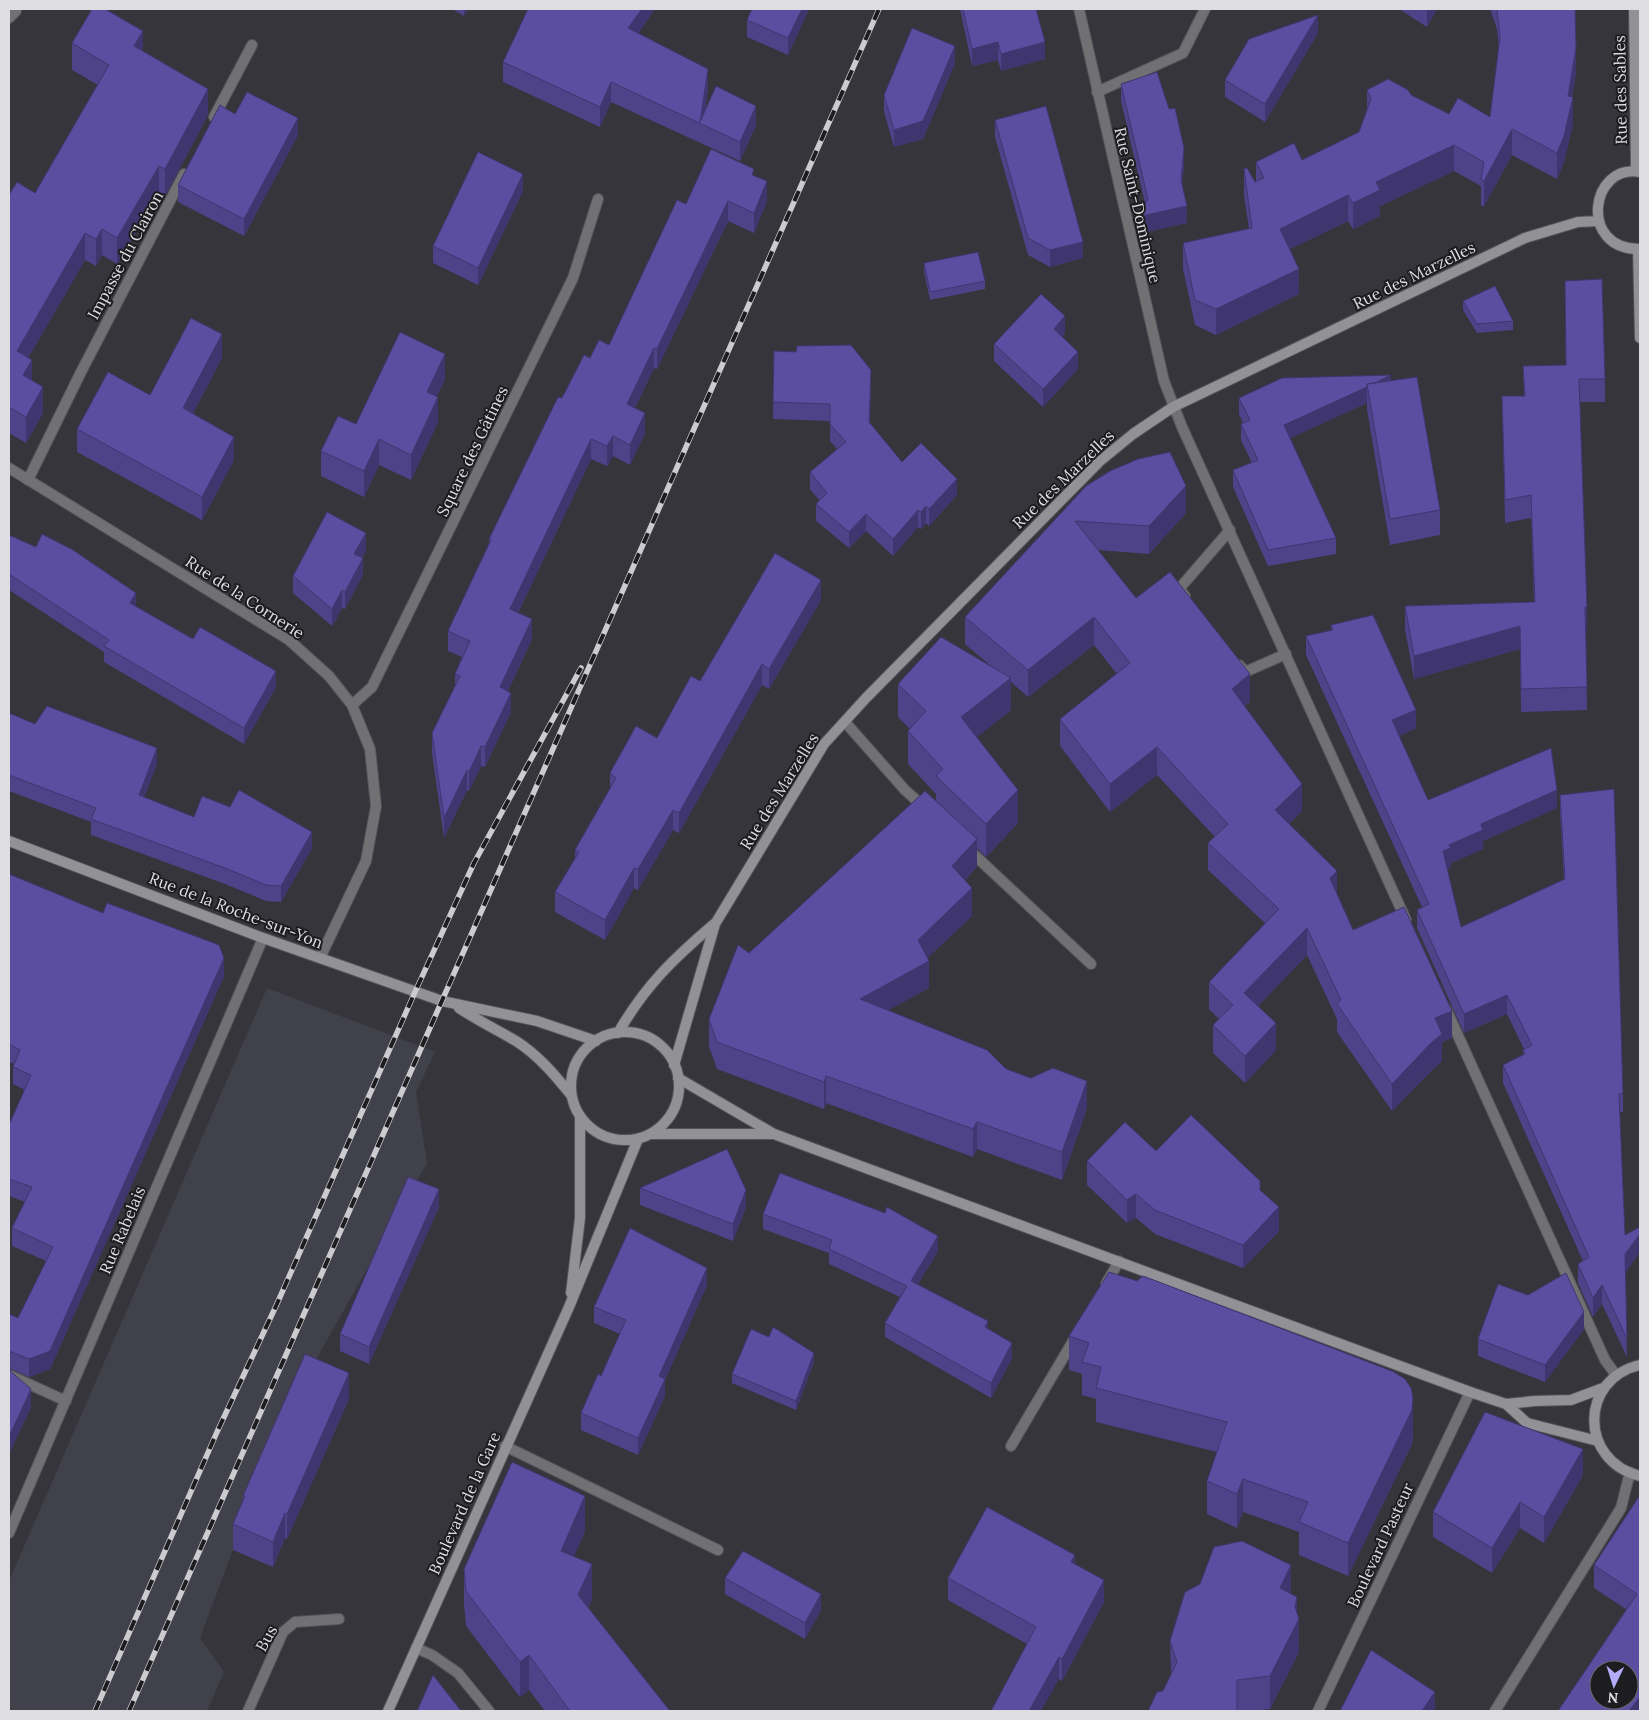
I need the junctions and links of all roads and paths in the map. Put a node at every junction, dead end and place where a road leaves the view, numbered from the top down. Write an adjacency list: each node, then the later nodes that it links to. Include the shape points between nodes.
1 (1079, 9): 5 (street, Rue Saint-Dominique)
2 (1205, 9): 5 (street, via 1183,53)
3 (1634, 9): 8 (main road, Rue des Sables)
4 (252, 45): 6 (street)
5 (1097, 92): 13 (street, Rue Saint-Dominique, via 1153,338)
6 (210, 124)
7 (187, 169): 15 (street, Impasse du Clairon)
8 (1638, 172): 10 (main road, via 1625,173 1605,186 1599,197)
9 (598, 199): 20 (street, Square des Gâtines, via 573,278 372,687)
10 (1598, 220): 11 (main road, via 1604,233 1614,242 1625,248); 13 (main road, Rue des Marzelles, via 1578,222 1525,238)
11 (1639, 249): 12 (main road)
12 (1640, 338)
13 (1174, 406): 16 (street, Rue Saint-Dominique); 21 (main road, Rue des Marzelles, via 1100,461)
14 (9, 468): 15 (street, Rue de la Cornerie)
15 (28, 480): 20 (street, Rue de la Cornerie, via 289,640 329,676)
16 (1230, 530): 17 (street, via 1180,589); 18 (street, Rue Saint-Dominique)
17 (1191, 604)
18 (1286, 654): 19 (street, via 1245,672); 26 (street, Rue Saint-Dominique)
19 (1233, 657)
20 (352, 705): 28 (street, Rue de la Cornerie, via 370,749 376,806 366,861)
21 (845, 722): 22 (street, via 905,790); 25 (main road, Rue des Marzelles, via 824,744)
22 (934, 817)
23 (9, 841): 27 (main road, Rue de la Roche-sur-Yon)
24 (963, 844): 29 (street)
25 (715, 924): 32 (main road, Rue des Marzelles, via 677,956 644,992); 34 (main road, Rue des Marzelles)
26 (1409, 927)
27 (263, 938): 28 (main road, Rue de la Roche-sur-Yon); 50 (street, Rue Rabelais)
28 (320, 958): 31 (main road, Rue de la Roche-sur-Yon)
29 (1091, 964)
30 (1442, 999): 47 (street, via 1605,1360)
31 (454, 1005): 33 (main road, Rue de la Roche-sur-Yon, via 537,1021); 36 (main road, Rue de la Roche-sur-Yon, via 517,1042 556,1075)
32 (618, 1033): 33 (main road); 34 (main road, via 635,1034 651,1040 665,1050)
33 (596, 1041): 36 (main road, via 575,1064)
34 (674, 1065): 35 (main road)
35 (678, 1078): 38 (main road, via 678,1095 673,1110); 39 (main road)
36 (571, 1095): 37 (main road)
37 (580, 1117): 40 (main road, via 591,1129 606,1137); 43 (main road, Boulevard de la Gare, via 580,1218)
38 (650, 1134): 39 (main road); 40 (main road)
39 (774, 1134): 41 (main road)
40 (638, 1139): 43 (main road, Boulevard de la Gare)
41 (1119, 1261): 42 (street); 49 (main road)
42 (1100, 1295)
43 (569, 1307): 53 (main road, Boulevard de la Gare)
44 (1080, 1328): 54 (street)
45 (1640, 1365): 47 (main road)
46 (9, 1375): 50 (street)
47 (1616, 1375): 48 (main road)
48 (1603, 1388): 51 (main road, via 1571,1400); 52 (main road, via 1593,1423)
49 (1470, 1392): 51 (main road); 64 (street, Boulevard Pasteur)
50 (66, 1401): 57 (street, Rue Rabelais)
51 (1506, 1404): 52 (main road, via 1526,1423)
52 (1598, 1441): 55 (main road, via 1607,1457)
53 (505, 1446): 58 (street); 60 (main road, Boulevard de la Gare)
54 (1011, 1446)
55 (1630, 1472): 56 (main road); 65 (street, via 1621,1508)
56 (1640, 1476)
57 (9, 1533)
58 (718, 1550)
59 (339, 1619): 61 (street, Bus, via 295,1622 283,1632)
60 (416, 1648): 62 (main road, Boulevard de la Gare); 63 (street, via 458,1673)
61 (248, 1711)
62 (388, 1711)
63 (489, 1711)
64 (1318, 1711)
65 (1495, 1711)

